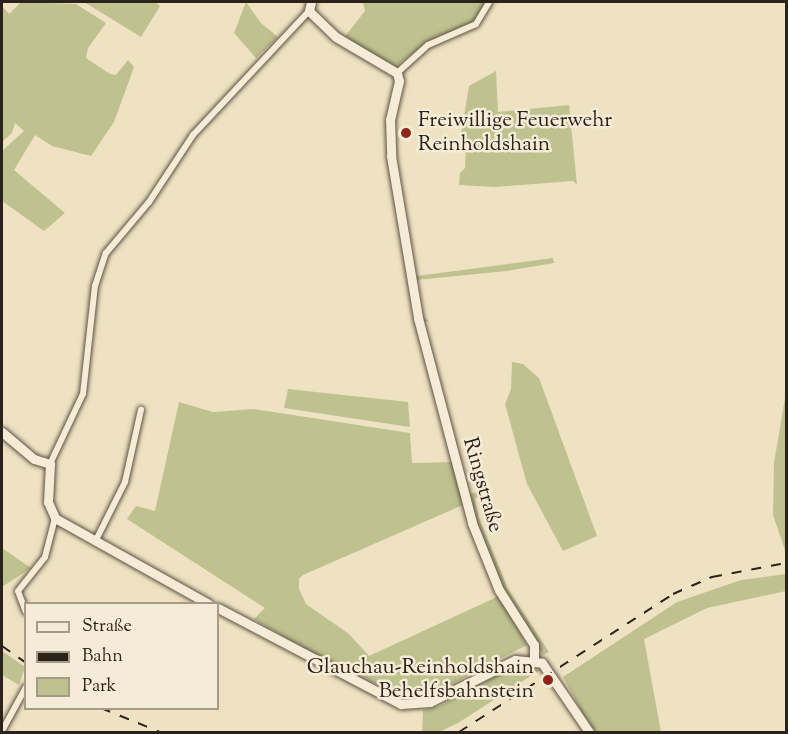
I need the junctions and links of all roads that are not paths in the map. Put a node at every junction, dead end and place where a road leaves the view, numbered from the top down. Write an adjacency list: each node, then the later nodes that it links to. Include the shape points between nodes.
1 (489, 2): 3 (street, via 476,24 428,45)
2 (310, 6): 3 (street, via 344,43); 6 (street, via 192,135 149,202 106,253 95,286 83,394)
3 (397, 73): 12 (street, Ringstraße, via 399,81 390,119 391,156 418,318 472,523 499,590 534,645)
4 (141, 410): 8 (street, via 124,482)
5 (2, 432): 6 (street, via 34,459)
6 (50, 464): 7 (street, via 48,502)
7 (55, 519): 8 (street); 10 (street, via 45,557 18,591)
8 (95, 542): 9 (street)
9 (207, 602)
10 (24, 607)
11 (219, 609): 12 (street, via 401,704 430,702 514,660)
12 (534, 660): 15 (street, via 547,667)
13 (24, 691): 14 (street)
14 (2, 731)
15 (589, 732)

